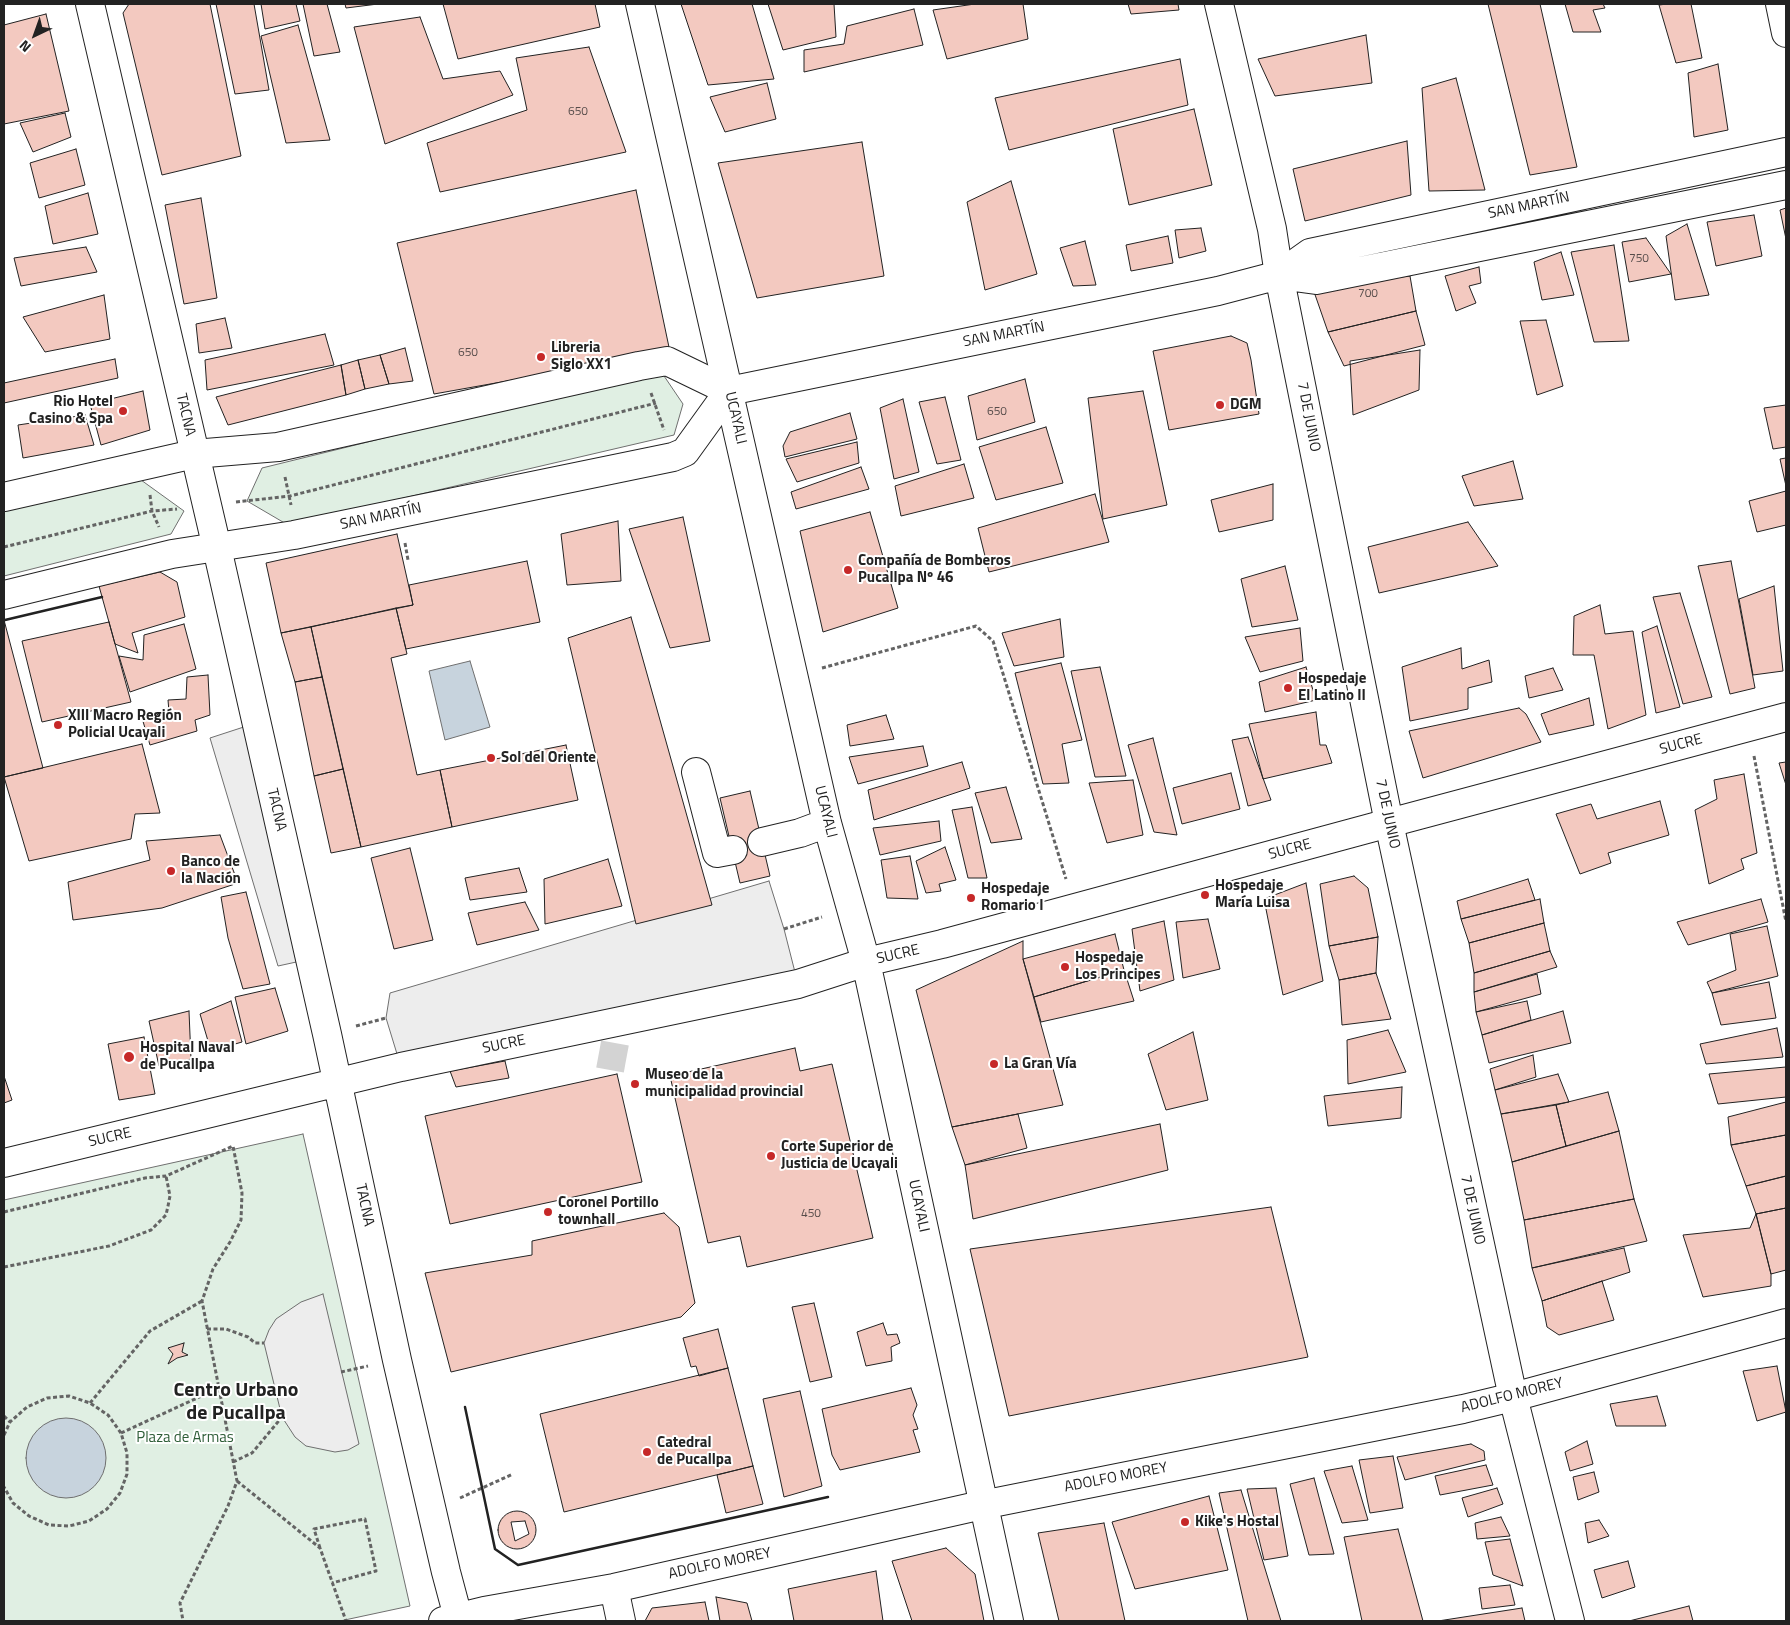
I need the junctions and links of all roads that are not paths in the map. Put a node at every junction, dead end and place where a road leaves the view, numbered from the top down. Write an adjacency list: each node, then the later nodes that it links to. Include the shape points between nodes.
1 (90, 4): 10 (street, TACNA)
2 (640, 4): 9 (street, UCAYALI)
3 (1219, 4): 8 (street, 7 DE JUNIO, via 1272,229)
4 (1780, 4): 5 (street)
5 (1786, 33)
6 (1786, 152): 8 (street, SAN MARTÍN, via 1310,253)
7 (1786, 185): 8 (street, SAN MARTÍN, via 1316,280)
8 (1279, 275): 9 (street, SAN MARTÍN, via 1218,291); 17 (street, 7 DE JUNIO)
9 (729, 391): 10 (street, via 667,362 278,447); 12 (street, SAN MARTÍN, via 685,452 673,456); 16 (street, UCAYALI)
10 (194, 454): 11 (street); 12 (street, TACNA)
11 (4, 497)
12 (217, 548): 13 (street, SAN MARTÍN, via 172,554); 21 (street, TACNA)
13 (4, 595)
14 (1786, 718): 17 (street, SUCRE)
15 (696, 772): 19 (street, via 717,854)
16 (827, 823): 18 (street); 20 (street, UCAYALI)
17 (1389, 823): 20 (street, SUCRE); 24 (street, 7 DE JUNIO)
18 (762, 842)
19 (733, 850)
20 (866, 962): 21 (street, SUCRE, via 798,984 617,1032); 25 (street, UCAYALI)
21 (336, 1082): 22 (street, SUCRE); 27 (street, TACNA, via 432,1510)
22 (4, 1163)
23 (1786, 1323): 24 (street, ADOLFO MOREY)
24 (1512, 1397): 25 (street, ADOLFO MOREY); 30 (street, 7 DE JUNIO)
25 (982, 1505): 26 (street, ADOLFO MOREY); 29 (street, UCAYALI)
26 (614, 1588): 27 (street, ADOLFO MOREY); 28 (street)
27 (450, 1619)
28 (621, 1621)
29 (1009, 1621)
30 (1570, 1621)

